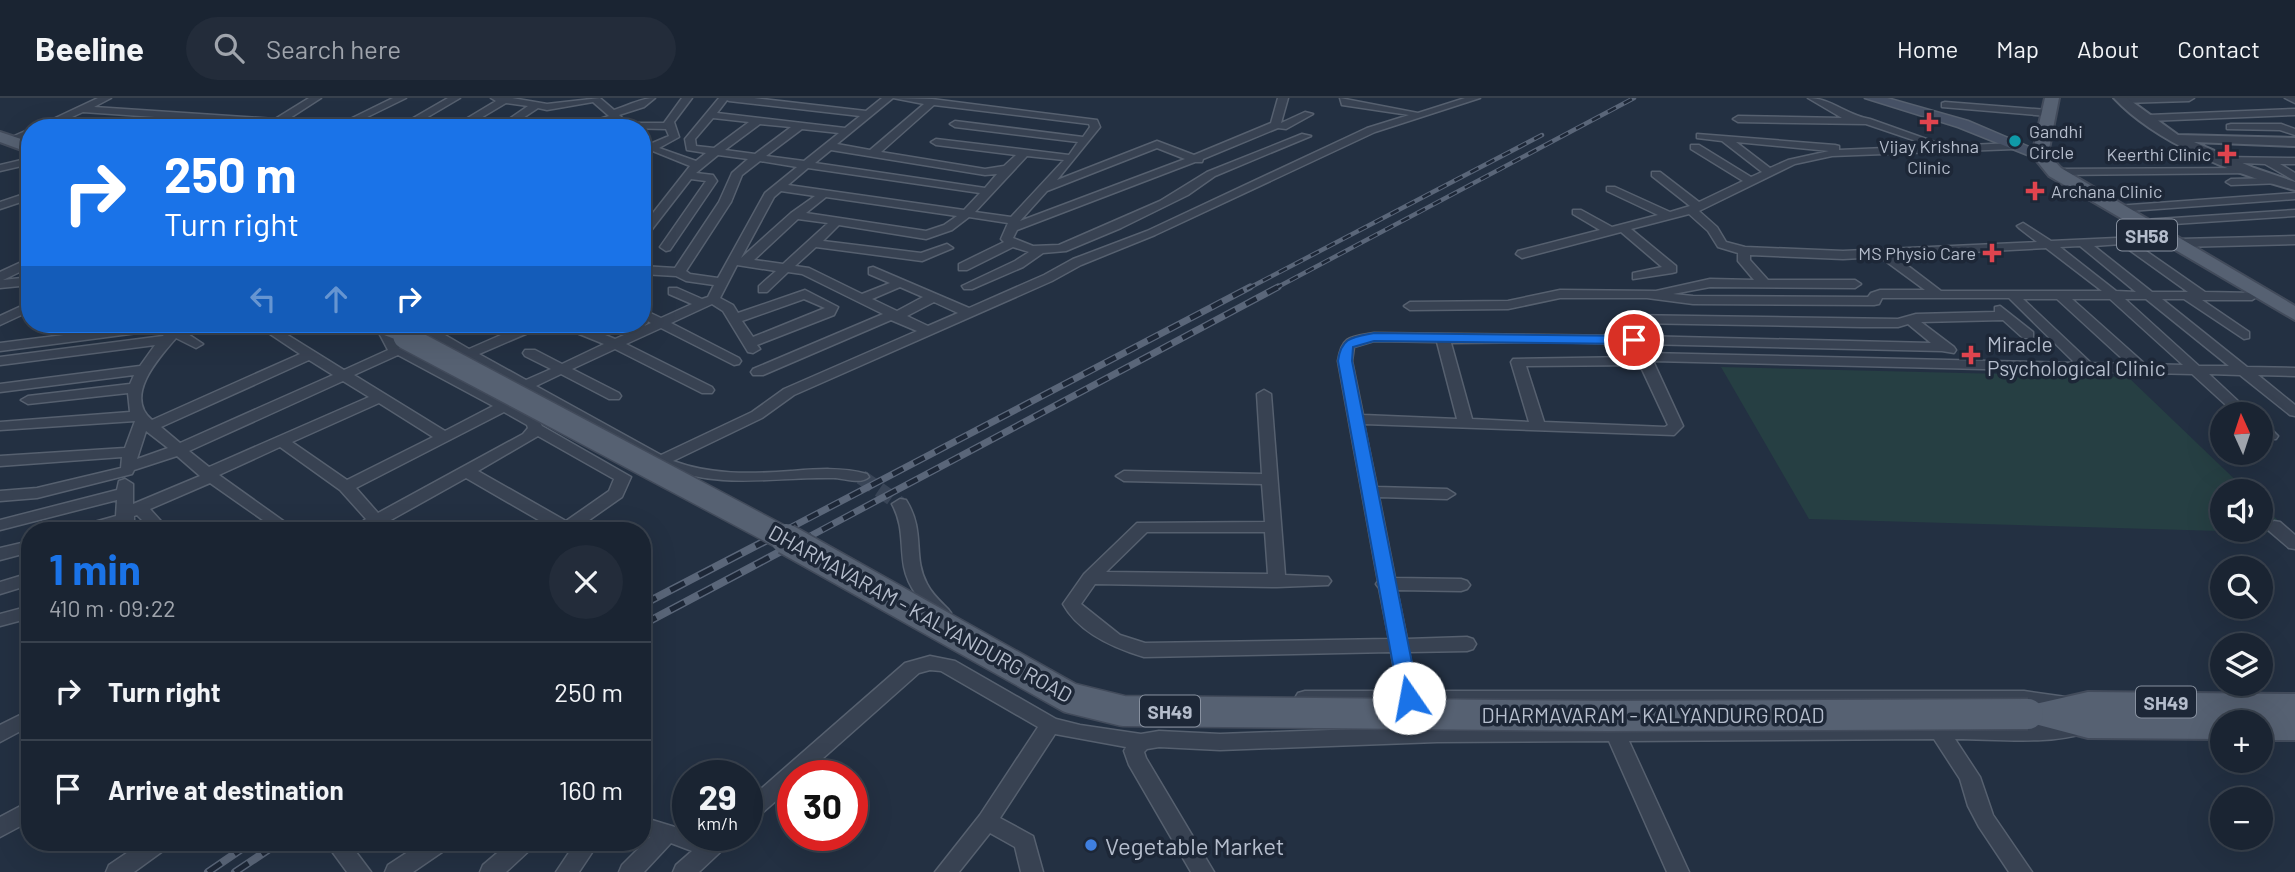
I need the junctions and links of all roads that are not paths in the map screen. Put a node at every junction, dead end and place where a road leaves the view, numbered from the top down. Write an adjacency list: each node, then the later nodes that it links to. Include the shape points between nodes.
1 (106, 98): 27 (street)
2 (316, 98): 39 (street)
3 (401, 98): 40 (street)
4 (455, 98): 41 (street)
5 (650, 98): 34 (street)
6 (687, 98): 52 (street)
7 (727, 98): 31 (street); 35 (street)
8 (888, 98): 31 (street)
9 (898, 98): 23 (street)
10 (1283, 98): 53 (street)
11 (1345, 98): 33 (street, via 1349,104)
12 (1475, 98): 33 (street)
13 (1813, 98): 48 (street)
14 (1872, 98): 29 (main road)
15 (1889, 98): 29 (main road)
16 (2000, 98): 28 (street)
17 (2189, 98): 21 (street)
18 (2290, 98): 22 (street)
19 (500, 99): 24 (street); 42 (street)
20 (595, 99): 24 (street); 34 (street)
21 (2121, 99): 36 (street)
22 (2295, 100)
23 (932, 102): 26 (street); 73 (street)
24 (535, 106): 43 (street)
25 (2050, 106): 28 (street); 68 (main road)
26 (973, 107): 49 (street); 61 (street, via 1032,109 1093,122 1095,127)
27 (82, 108): 37 (street); 38 (street)
28 (2005, 109): 29 (street)
29 (1948, 110): 68 (main road)
30 (2295, 112): 36 (street)
31 (869, 114): 55 (street)
32 (1308, 114): 53 (street)
33 (1420, 114): 65 (street)
34 (614, 115): 44 (street); 45 (street)
35 (711, 115): 47 (street); 72 (street, via 689,142 696,150)
36 (2149, 118): 60 (street)
37 (58, 119)
38 (215, 119)
39 (284, 119)
40 (358, 119)
41 (417, 119)
42 (470, 119)
43 (515, 119)
44 (603, 119)
45 (618, 119)
46 (1738, 119): 48 (street)
47 (759, 120): 50 (street); 72 (street)
48 (1856, 121): 70 (street)
49 (955, 124): 61 (street); 62 (street)
50 (801, 125): 55 (street); 77 (street)
51 (651, 126): 52 (street)
52 (668, 126): 64 (street, via 674,137)
53 (1279, 126): 57 (street); 76 (street)
54 (2221, 127): 56 (street, via 2281,127)
55 (846, 131): 66 (street)
56 (2295, 132)
57 (1306, 136): 65 (street); 87 (street)
58 (1701, 136): 59 (street)
59 (1723, 137): 71 (street); 89 (street)
60 (2174, 138): 63 (street); 79 (street)
61 (1086, 140): 75 (street)
62 (936, 142): 74 (street); 78 (street)
63 (2295, 142)
64 (651, 145)
65 (1336, 145): 98 (street)
66 (828, 146): 73 (street); 84 (street)
67 (1695, 147): 96 (street)
68 (2032, 147): 70 (street); 90 (main road, SH58); 120 (main road, SH58, via 2027,157 2052,180)
69 (651, 149): 83 (street)
70 (1947, 149): 71 (street)
71 (1847, 152): 89 (street, via 1792,162)
72 (715, 153): 77 (street); 83 (street)
73 (873, 153): 78 (street)
74 (1024, 153): 75 (street); 86 (street)
75 (1072, 158): 101 (street)
76 (1193, 158): 87 (street); 101 (street, via 1157,144); 119 (street)
77 (756, 159): 84 (street); 144 (street, via 737,173 725,202)
78 (916, 160): 86 (street, via 985,172); 93 (street)
79 (2222, 160): 80 (street); 88 (street)
80 (2267, 160): 81 (street); 94 (street)
81 (2295, 161)
82 (21, 163): 85 (street)
83 (697, 165): 92 (street)
84 (803, 166): 93 (street); 100 (street)
85 (0, 168)
86 (1007, 169): 104 (street)
87 (1222, 170): 98 (street); 133 (street, via 1096,235 1062,248)
88 (2249, 171): 90 (street); 95 (street)
89 (1768, 172): 96 (street)
90 (2055, 172): 120 (main road, SH58)
91 (1656, 174): 110 (street)
92 (689, 176): 118 (street); 131 (street, via 713,178)
93 (896, 178): 104 (street)
94 (2295, 178)
95 (2278, 181): 97 (street); 99 (street)
96 (1751, 182): 110 (street)
97 (2211, 183)
98 (1256, 184): 103 (street); 172 (street)
99 (2295, 186)
100 (777, 187): 105 (street); 123 (street, via 762,204)
101 (1043, 189): 119 (street)
102 (1611, 189): 115 (street)
103 (1272, 190)
104 (986, 191): 111 (street)
105 (825, 193): 111 (street); 114 (street)
106 (1599, 194): 116 (street)
107 (2295, 197): 120 (street)
108 (21, 198): 109 (street)
109 (0, 205)
110 (1695, 208): 115 (street); 134 (street, via 1727,247)
111 (966, 212): 117 (street, via 945,232 934,235); 119 (street)
112 (1577, 212): 122 (street)
113 (2295, 213): 120 (street)
114 (795, 215): 117 (street); 124 (street)
115 (1667, 215): 116 (street)
116 (1650, 220): 122 (street)
117 (837, 221): 126 (street)
118 (651, 224)
119 (1013, 224): 127 (street, via 1007,239)
120 (2127, 224): 128 (street); 129 (main road, SH58); 160 (main road, SH58); 167 (street)
121 (2023, 226): 130 (street)
122 (1617, 230): 136 (street); 146 (street, via 1672,269)
123 (748, 233): 124 (street); 137 (street)
124 (772, 236): 137 (street)
125 (2295, 240): 129 (street)
126 (814, 243): 132 (street, via 922,257); 139 (street)
127 (1013, 243): 133 (street); 140 (street)
128 (2083, 243): 130 (street); 165 (street)
129 (2180, 243): 173 (main road, SH58)
130 (2049, 245): 135 (street); 164 (street)
131 (666, 247)
132 (947, 248)
133 (1040, 250): 154 (street)
134 (1744, 251): 135 (street); 151 (street, via 1744,261)
135 (1883, 253): 158 (street)
136 (1522, 254)
137 (739, 261): 139 (street); 149 (street)
138 (21, 266): 147 (street)
139 (788, 267): 155 (street); 168 (street)
140 (963, 267)
141 (651, 271): 143 (street)
142 (873, 271): 150 (street)
143 (660, 272): 144 (street); 145 (street)
144 (679, 272): 149 (street)
145 (651, 276)
146 (1637, 276)
147 (0, 277)
148 (21, 282): 152 (street)
149 (723, 282): 169 (street)
150 (901, 283): 161 (street); 168 (street)
151 (1764, 283): 153 (street); 157 (street, via 1704,283)
152 (0, 284)
153 (1855, 284)
154 (968, 286)
155 (763, 289)
156 (673, 291): 169 (street)
157 (1652, 294): 158 (street, via 1693,300 1874,301 1880,294); 170 (street, via 1560,294 1508,305)
158 (1939, 295): 159 (street)
159 (1985, 296): 162 (street); 175 (street)
160 (2252, 296): 167 (street); 180 (main road, SH58)
161 (934, 297): 172 (street); 174 (street)
162 (2014, 297): 163 (street); 213 (street)
163 (2062, 297): 164 (street); 216 (street)
164 (2112, 297): 165 (street); 217 (street)
165 (2153, 297): 166 (street); 218 (street)
166 (2189, 297): 167 (street); 199 (street)
167 (2204, 297)
168 (861, 299): 174 (street)
169 (708, 302): 177 (street, via 728,308); 182 (street)
170 (1409, 306)
171 (21, 311): 181 (street)
172 (970, 313): 184 (street)
173 (2295, 314)
174 (893, 316): 184 (street); 219 (street)
175 (2007, 316): 178 (street); 198 (street)
176 (651, 317): 182 (street)
177 (734, 318): 177 (street, via 751,346 832,307 804,294)
178 (1909, 319): 201 (street, via 1898,323 1624,319); 205 (street)
179 (21, 321): 181 (street)
180 (2295, 322)
181 (0, 323)
182 (665, 324): 183 (street); 211 (street)
183 (651, 330)
184 (928, 331): 243 (street, via 789,392 757,415)
185 (144, 333): 204 (street)
186 (158, 333): 210 (street)
187 (173, 333): 214 (street)
188 (180, 333): 202 (street)
189 (275, 333): 208 (street)
190 (391, 333): 221 (street)
191 (396, 333): 231 (street)
192 (397, 333): 282 (main road, DHARMAVARAM - KALYANDURG ROAD / SH49, bridge, via 857,577 1070,698 1095,706 1607,716)
193 (420, 333): 197 (street)
194 (516, 333): 206 (street)
195 (589, 333): 203 (street)
196 (644, 333): 203 (street)
197 (434, 334): 206 (street)
198 (2028, 335)
199 (2244, 335)
200 (1443, 338): 201 (street); 233 (street, via 1374,337 1347,346 1345,361); 235 (street)
201 (1634, 340): 205 (street); 209 (street)
202 (197, 344)
203 (617, 345): 215 (street); 225 (street)
204 (0, 347)
205 (1946, 347): 212 (street)
206 (470, 353): 222 (street)
207 (530, 353): 215 (street)
208 (308, 355): 221 (street); 234 (street)
209 (1645, 358): 212 (street); 236 (street, via 1518,362); 236 (street, via 1675,430)
210 (0, 360)
211 (734, 361)
212 (1963, 363): 213 (street)
213 (2088, 367): 216 (street)
214 (146, 369): 223 (street); 224 (street)
215 (562, 369): 222 (street); 227 (street)
216 (2141, 369): 217 (street)
217 (2194, 370): 218 (street); 230 (street)
218 (2245, 371): 220 (street); 232 (street)
219 (758, 372)
220 (2295, 372)
221 (344, 376): 228 (street); 241 (street)
222 (525, 386): 243 (street)
223 (0, 388)
224 (135, 388): 229 (street); 234 (street, via 133,404)
225 (707, 390)
226 (1264, 394): 249 (street)
227 (614, 396)
228 (380, 397): 239 (street); 240 (street)
229 (28, 400)
230 (2231, 402)
231 (505, 406): 238 (street, via 533,422); 239 (street)
232 (2295, 412)
233 (1356, 419): 235 (street); 251 (street)
234 (143, 422): 237 (street); 241 (street); 244 (street)
235 (1465, 422): 236 (street)
236 (1537, 424)
237 (0, 426)
238 (536, 429): 245 (street); 262 (street, via 623,477 616,494)
239 (444, 437): 250 (street)
240 (282, 442): 246 (street); 250 (street)
241 (178, 450): 244 (street); 246 (street)
242 (0, 461): 244 (street)
243 (660, 461): 248 (street, via 718,478 841,473)
244 (128, 463): 252 (street); 254 (street, via 37,493)
245 (464, 470): 257 (street); 261 (street)
246 (209, 475): 256 (street); 258 (street)
247 (1124, 476): 249 (street)
248 (861, 477)
249 (1271, 480): 265 (street)
250 (346, 487): 257 (street)
251 (1369, 492): 253 (street); 273 (street)
252 (124, 493): 256 (street); 263 (street)
253 (1447, 494)
254 (0, 496)
255 (900, 504): 280 (street, via 908,517 915,582 923,597 961,625 1069,683 1119,698)
256 (128, 518)
257 (376, 520): 259 (street); 260 (street)
258 (277, 522)
259 (373, 522)
260 (379, 522)
261 (554, 522)
262 (576, 522)
263 (0, 525)
264 (2274, 526): 266 (street)
265 (1273, 527): 269 (street, via 1143,527); 270 (street)
266 (2295, 544)
267 (21, 548): 268 (street)
268 (0, 554)
269 (1090, 578): 270 (street); 279 (street, via 1074,597 1076,611 1114,640 1144,650)
270 (1276, 581): 272 (street)
271 (20, 582): 275 (street)
272 (1322, 582)
273 (1385, 584): 274 (street); 279 (street)
274 (1461, 585)
275 (0, 588)
276 (21, 614): 277 (street)
277 (0, 620)
278 (1467, 644): 279 (street)
279 (1398, 645): 280 (street)
280 (1409, 698): 282 (street, via 2025,698)
281 (2295, 705): 282 (main road, DHARMAVARAM - KALYANDURG ROAD / SH49)
282 (2082, 715): 285 (main road, DHARMAVARAM - KALYANDURG ROAD / SH49); 288 (street, via 2049,731)
283 (21, 722): 289 (street)
284 (1050, 725): 291 (street); 292 (street, via 948,666 921,663); 294 (street)
285 (2210, 726)
286 (2273, 728): 287 (main road)
287 (2295, 728)
288 (1940, 732): 290 (street); 318 (street, via 1970,776 1986,821)
289 (0, 734)
290 (1616, 734): 291 (street, via 1437,734 1220,742 1159,738); 317 (street)
291 (1141, 742): 316 (street, via 1134,751 1136,759)
292 (763, 800)
293 (21, 815): 295 (street)
294 (987, 821): 314 (street); 315 (street, via 1026,842)
295 (0, 828)
296 (651, 828): 297 (street)
297 (667, 832): 298 (street); 299 (street)
298 (672, 833)
299 (651, 849)
300 (146, 851): 308 (street)
301 (343, 851): 309 (street)
302 (427, 851): 310 (street)
303 (514, 851): 311 (street)
304 (582, 851): 312 (street)
305 (649, 851): 313 (street)
306 (708, 851): 307 (street)
307 (690, 870)
308 (117, 872)
309 (360, 872)
310 (396, 872)
311 (491, 872)
312 (567, 872)
313 (630, 872)
314 (946, 872)
315 (1032, 872)
316 (1203, 872)
317 (1678, 872)
318 (2021, 872)

